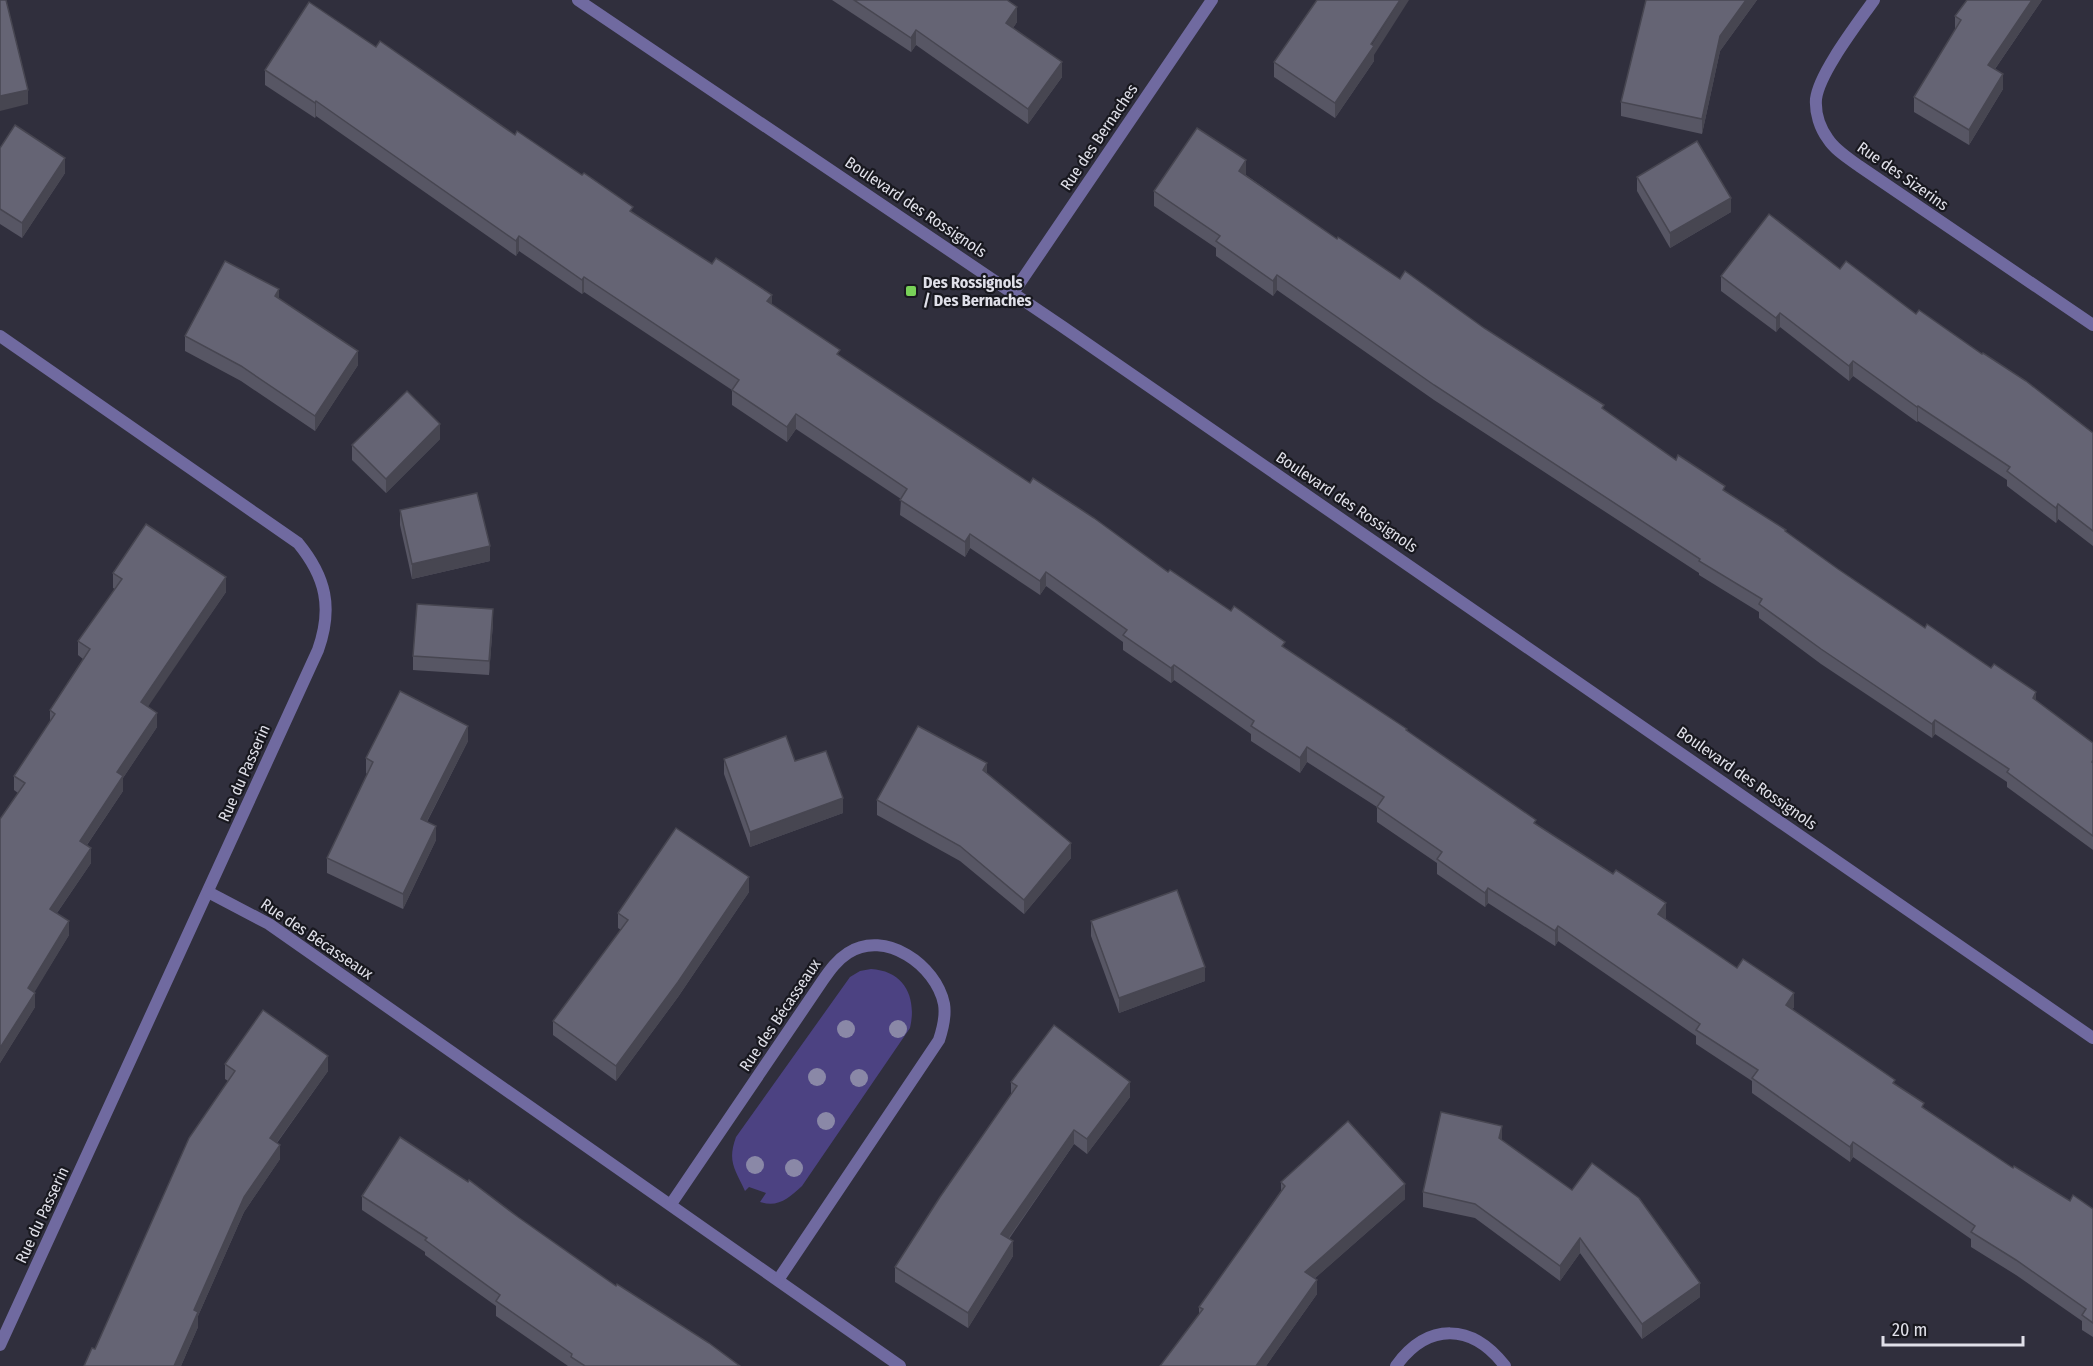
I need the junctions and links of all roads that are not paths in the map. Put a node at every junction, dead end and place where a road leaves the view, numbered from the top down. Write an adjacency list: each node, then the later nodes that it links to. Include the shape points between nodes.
1 (578, 0): 4 (street, Boulevard des Rossignols)
2 (1212, 0): 4 (street, Rue des Bernaches)
3 (1874, 0): 5 (street, Rue des Sizerins, via 1819,87 1817,115 1829,141 1859,166)
4 (1013, 293): 8 (street, Boulevard des Rossignols)
5 (2093, 325)
6 (0, 336): 7 (street, Rue du Passerin, via 286,533 317,570 326,601 323,634)
7 (208, 892): 9 (street, Rue des Bécasseaux, via 269,924); 11 (street, Rue du Passerin)
8 (2093, 1038)
9 (671, 1204): 10 (street, Rue des Bécasseaux); 10 (street, Rue des Bécasseaux, via 838,960 872,945 907,955 927,971 940,992 944,1016 939,1040)
10 (778, 1280): 12 (street, Rue des Bécasseaux)
11 (0, 1345)
12 (900, 1366)
13 (1396, 1366): 14 (street, via 1421,1340 1444,1333 1468,1337)
14 (1505, 1366)

